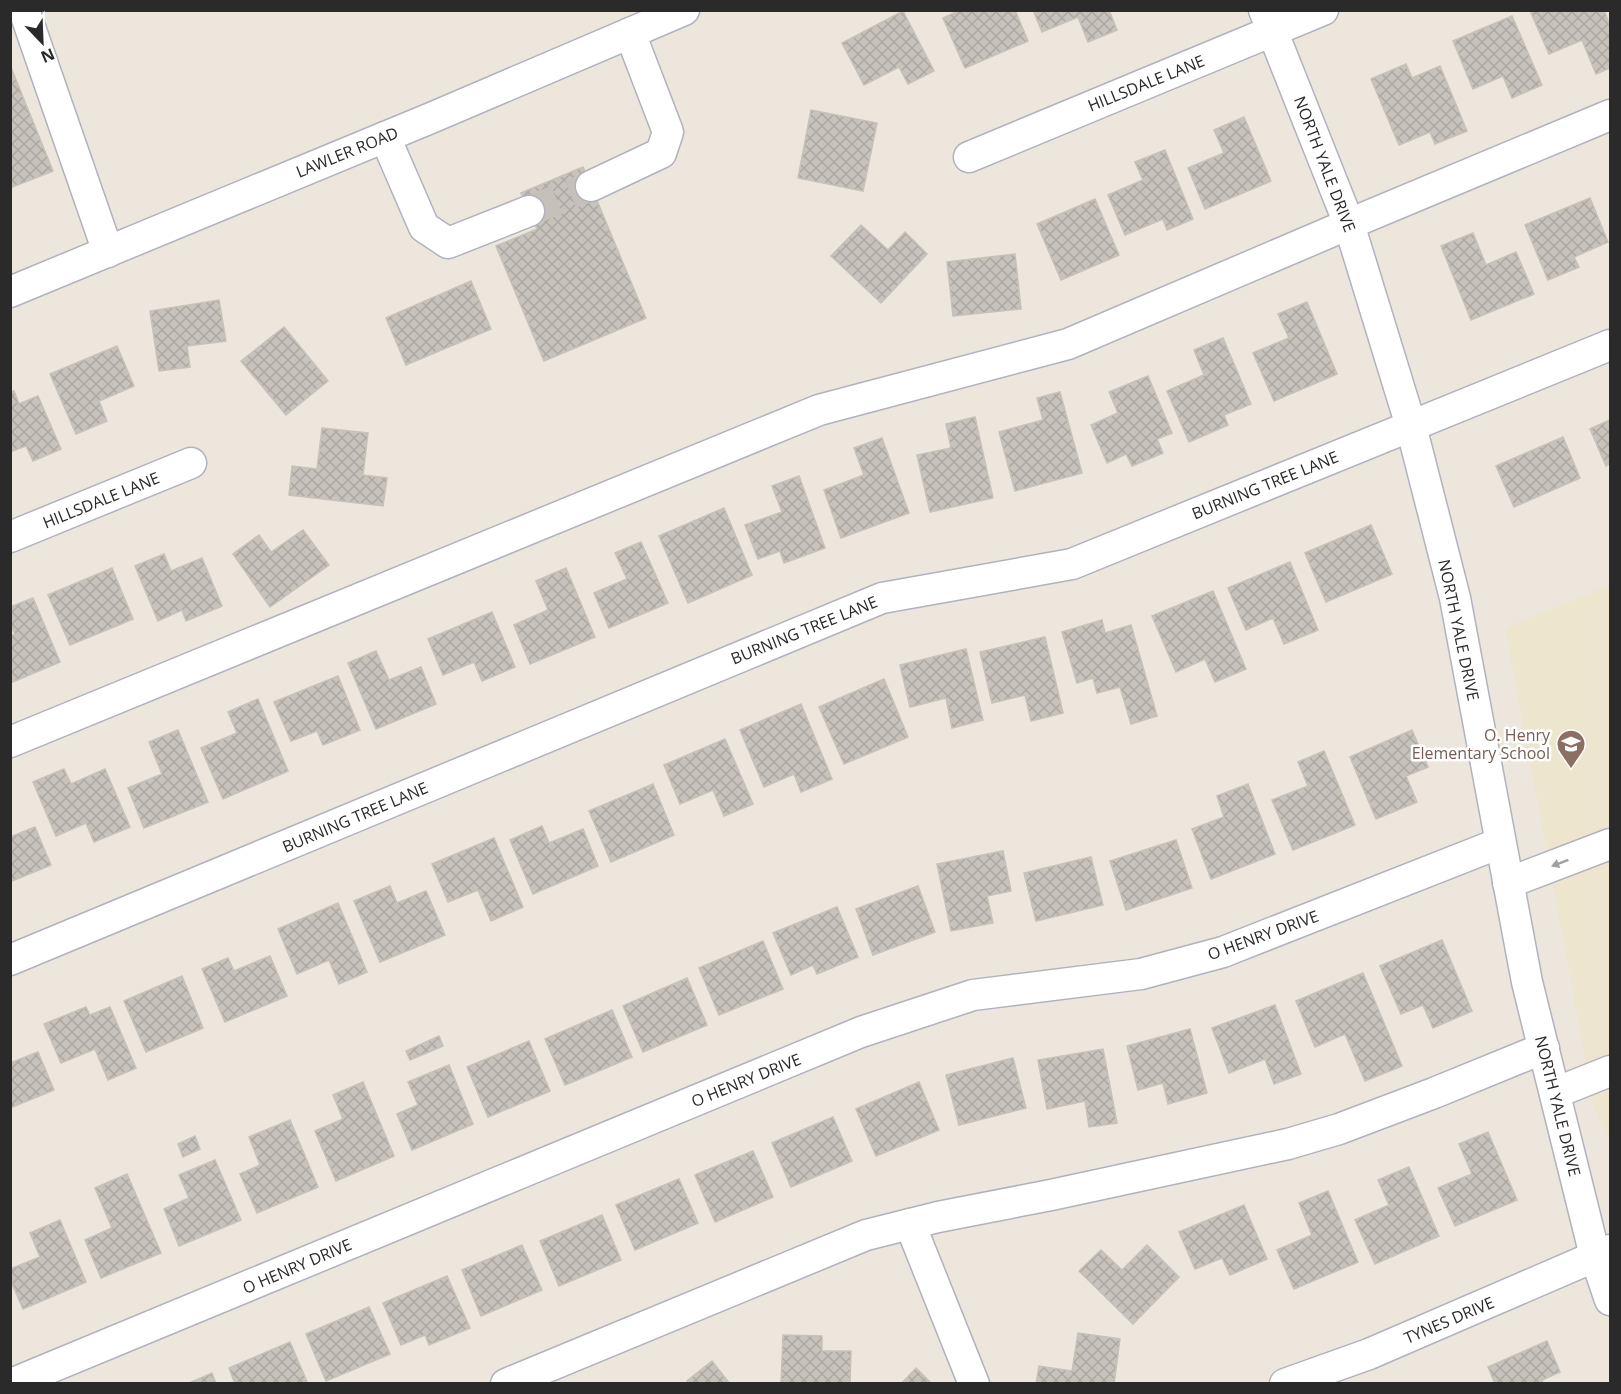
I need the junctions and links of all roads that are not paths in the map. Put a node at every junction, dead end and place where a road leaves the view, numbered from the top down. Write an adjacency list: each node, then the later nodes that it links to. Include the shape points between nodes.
1 (24, 10): 12 (street)
2 (684, 10): 5 (street, LAWLER ROAD)
3 (1323, 10): 4 (street, HILLSDALE LANE)
4 (1269, 21): 8 (street, HILLSDALE LANE); 11 (street, NORTH YALE DRIVE)
5 (630, 33): 7 (street, LAWLER ROAD); 9 (street, via 668,132 661,153)
6 (1611, 115): 11 (street)
7 (385, 137): 10 (street, via 424,227 448,243); 12 (street, LAWLER ROAD)
8 (969, 157)
9 (591, 186)
10 (529, 211)
11 (1349, 224): 15 (street, NORTH YALE DRIVE); 18 (street, via 1068,344 819,411)
12 (108, 252): 13 (street, LAWLER ROAD)
13 (10, 292)
14 (1611, 345): 15 (street, BURNING TREE LANE)
15 (1411, 426): 19 (street, NORTH YALE DRIVE, via 1455,598); 22 (street, BURNING TREE LANE, via 1072,564 882,597)
16 (191, 463): 17 (street, HILLSDALE LANE)
17 (10, 537)
18 (10, 742)
19 (1500, 843): 21 (street, NORTH YALE DRIVE); 30 (street, O HENRY DRIVE, via 1223,952 1141,974 973,995 861,1032)
20 (1611, 846): 21 (street, one-way to 21)
21 (1508, 883): 23 (street, NORTH YALE DRIVE)
22 (10, 960)
23 (1544, 1048): 25 (street, NORTH YALE DRIVE); 26 (street, via 1350,1125 1298,1141)
24 (1611, 1071): 25 (street)
25 (1555, 1093): 27 (street, NORTH YALE DRIVE)
26 (910, 1224): 29 (street, via 866,1235); 32 (street)
27 (1603, 1253): 28 (street, NORTH YALE DRIVE); 33 (street, TYNES DRIVE, via 1369,1354)
28 (1611, 1300)
29 (539, 1377): 31 (street)
30 (11, 1383)
31 (506, 1383)
32 (974, 1383)
33 (1285, 1383)

